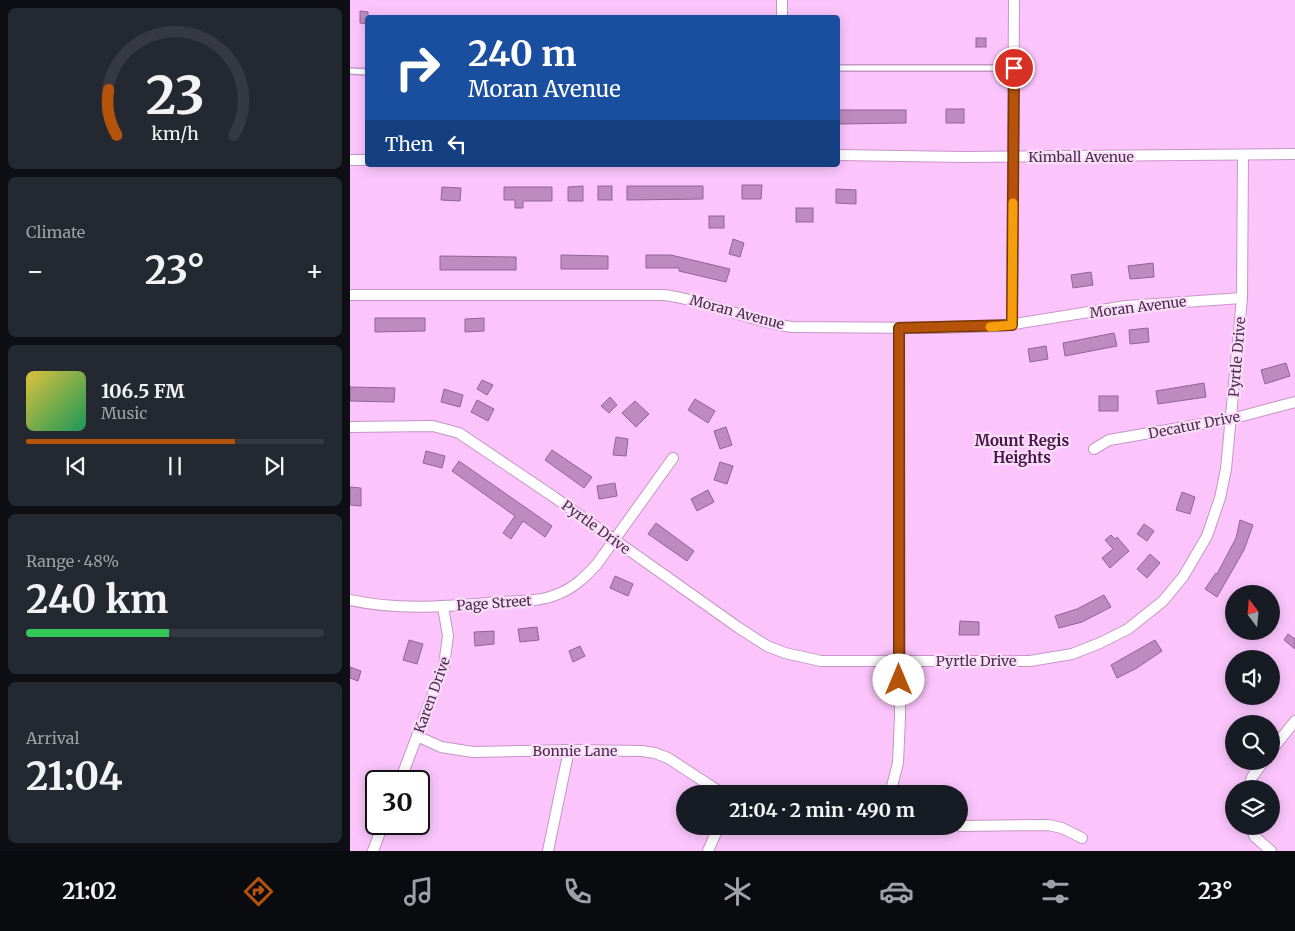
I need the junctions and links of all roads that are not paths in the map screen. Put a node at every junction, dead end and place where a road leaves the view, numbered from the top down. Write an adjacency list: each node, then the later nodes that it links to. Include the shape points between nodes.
1 (782, 0): 3 (street)
2 (1014, 0): 5 (street)
3 (782, 15)
4 (840, 68): 5 (lane)
5 (1014, 68): 11 (street)
6 (350, 71): 7 (lane)
7 (365, 72)
8 (1295, 154): 10 (street, Kimball Avenue)
9 (840, 155): 11 (street, Kimball Avenue)
10 (1243, 156): 11 (street, Kimball Avenue); 15 (street, Pyrtle Drive)
11 (1014, 157): 16 (street)
12 (350, 160): 13 (street)
13 (365, 160)
14 (350, 295): 17 (street, Moran Avenue, via 665,295 702,302 784,326)
15 (1242, 298): 16 (street, Moran Avenue, via 1143,304); 19 (street, Pyrtle Drive)
16 (1012, 325): 17 (street, Moran Avenue)
17 (899, 328): 26 (street)
18 (1295, 402): 19 (street, Decatur Drive)
19 (1231, 419): 21 (street, Decatur Drive, via 1109,440); 26 (street, Pyrtle Drive, via 1224,479 1208,536 1170,594 1136,623 1100,643 1051,659)
20 (350, 427): 23 (street, Pyrtle Drive, via 433,426 459,433)
21 (1094, 449)
22 (674, 458): 23 (street, Page Street)
23 (614, 540): 25 (street, Page Street, via 586,576 560,593 539,599); 26 (street, Pyrtle Drive, via 768,646 794,656 821,661)
24 (350, 600): 25 (street, Page Street, via 393,607)
25 (443, 606): 28 (street, Karen Drive, via 448,650)
26 (899, 662): 33 (street, via 899,748)
27 (1295, 721): 29 (street)
28 (417, 736): 30 (street, Bonnie Lane, via 441,747 465,751); 31 (street, Karen Drive)
29 (1280, 740)
30 (569, 750): 32 (street, Bonnie Lane, via 655,753); 40 (street)
31 (404, 770)
32 (709, 785)
33 (892, 785)
34 (968, 826): 38 (street, via 1048,825)
35 (379, 835): 39 (street)
36 (715, 835): 41 (street)
37 (1254, 835): 42 (street)
38 (1082, 838)
39 (373, 851)
40 (548, 851)
41 (708, 851)
42 (1270, 851)

